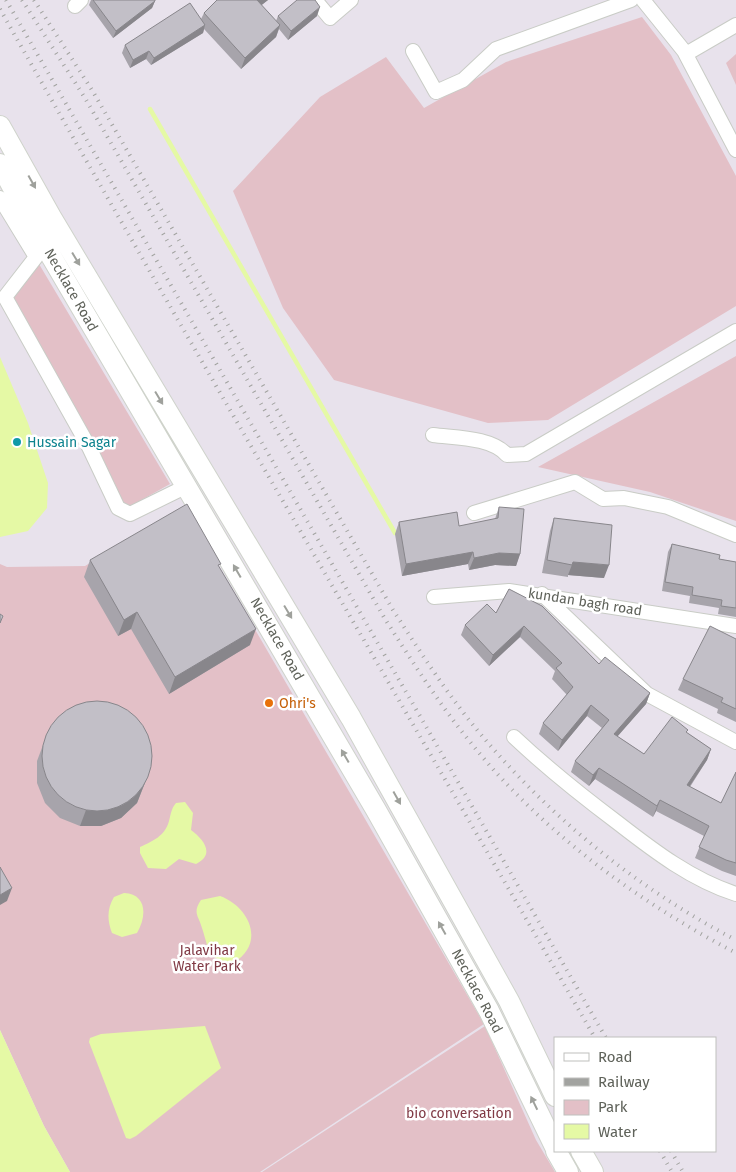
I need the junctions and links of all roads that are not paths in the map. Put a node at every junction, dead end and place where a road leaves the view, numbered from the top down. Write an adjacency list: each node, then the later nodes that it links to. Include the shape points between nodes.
1 (315, 0): 2 (street, via 330,18)
2 (351, 0)
3 (631, 0): 6 (street, via 496,49 463,80 436,92)
4 (643, 0): 7 (street)
5 (736, 25): 7 (street)
6 (413, 51)
7 (686, 54): 9 (street)
8 (0, 126): 20 (main road, Necklace Road, one-way to 20, via 51,217)
9 (736, 150)
10 (0, 164): 14 (main road, Necklace Road)
11 (0, 198): 14 (street, via 36,257 5,297 89,447 118,508 130,514)
12 (736, 331): 13 (street, via 526,454 506,455 499,447 485,443)
13 (433, 435)
14 (187, 486): 21 (main road, Necklace Road, one-way to 14)
15 (474, 513): 16 (street, via 576,482 603,498 624,498 668,507)
16 (736, 535)
17 (542, 594): 18 (street, kundan bagh road, via 509,591); 19 (street, kundan bagh road); 23 (street, via 647,694)
18 (434, 597)
19 (736, 626)
20 (351, 718): 21 (main road); 24 (main road, Necklace Road)
21 (330, 730): 25 (main road, Necklace Road, one-way to 21)
22 (514, 737): 26 (street, via 557,777 660,855)
23 (736, 742)
24 (379, 768): 25 (main road); 27 (main road, Necklace Road, one-way to 27, via 509,1001)
25 (359, 780): 28 (main road, Necklace Road, one-way to 25, via 489,1012)
26 (736, 894)
27 (554, 1094)
28 (554, 1145)
29 (558, 1152): 31 (main road, Necklace Road)
30 (582, 1152): 32 (main road)
31 (568, 1172)
32 (593, 1172)

